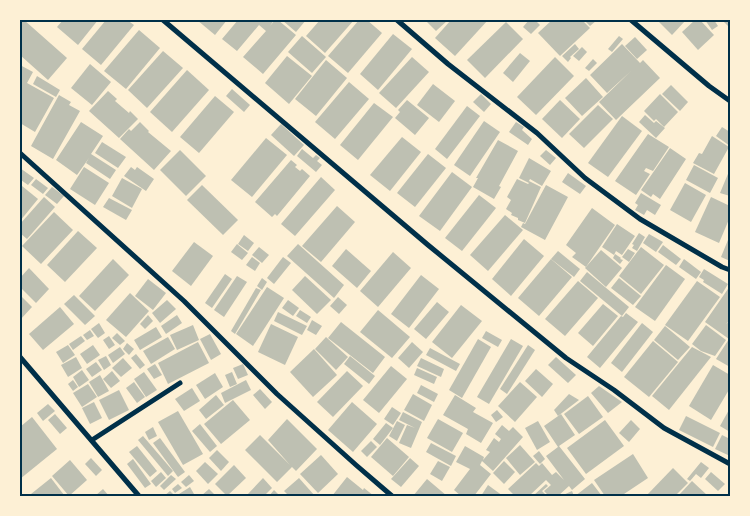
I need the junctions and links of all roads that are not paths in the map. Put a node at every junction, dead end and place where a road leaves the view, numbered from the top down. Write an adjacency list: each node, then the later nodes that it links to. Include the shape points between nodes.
1 (163, 20): 10 (street, via 566,358 664,428)
2 (397, 20): 6 (street, via 537,133 585,178 640,219)
3 (631, 20): 4 (street)
4 (730, 101)
5 (20, 152): 12 (street, via 177,294 277,394)
6 (730, 270)
7 (20, 357): 9 (street)
8 (180, 383): 9 (street)
9 (92, 440): 11 (street)
10 (730, 464)
11 (139, 496)
12 (392, 496)

